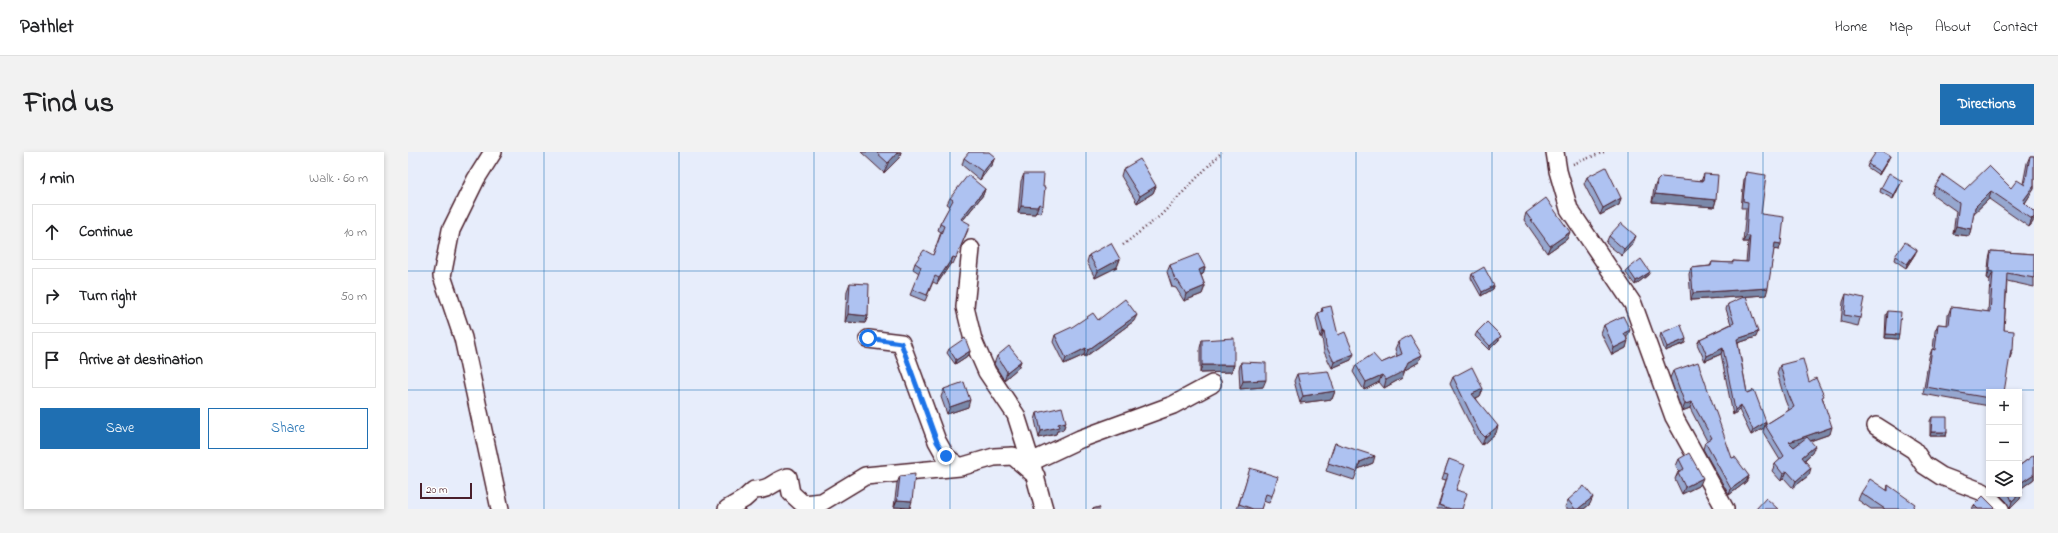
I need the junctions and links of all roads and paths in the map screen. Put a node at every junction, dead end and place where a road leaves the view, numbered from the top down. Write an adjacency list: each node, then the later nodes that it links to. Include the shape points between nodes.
1 (493, 152): 13 (street, via 476,179 451,230 442,276 463,338)
2 (1222, 152): 6 (path, via 1160,216)
3 (1554, 152): 5 (street)
4 (1604, 152): 5 (path)
5 (1558, 170): 16 (street, via 1569,209 1633,304 1674,417)
6 (1123, 245)
7 (971, 249): 12 (street, via 965,308 973,340 987,372 1016,415)
8 (868, 338): 11 (street, via 901,343 937,442 946,456)
9 (1212, 384): 12 (street, via 1173,405 1080,439)
10 (1876, 426): 17 (street, via 1914,450 1924,465 1936,473 1983,492)
11 (960, 467): 12 (street, via 994,457 1013,456); 14 (street, via 865,476 822,502 803,504 791,493 788,477 779,479 766,490 754,490 744,500)
12 (1033, 469): 15 (street)
13 (500, 509)
14 (727, 509)
15 (1044, 509)
16 (1725, 509)
17 (2000, 509)

